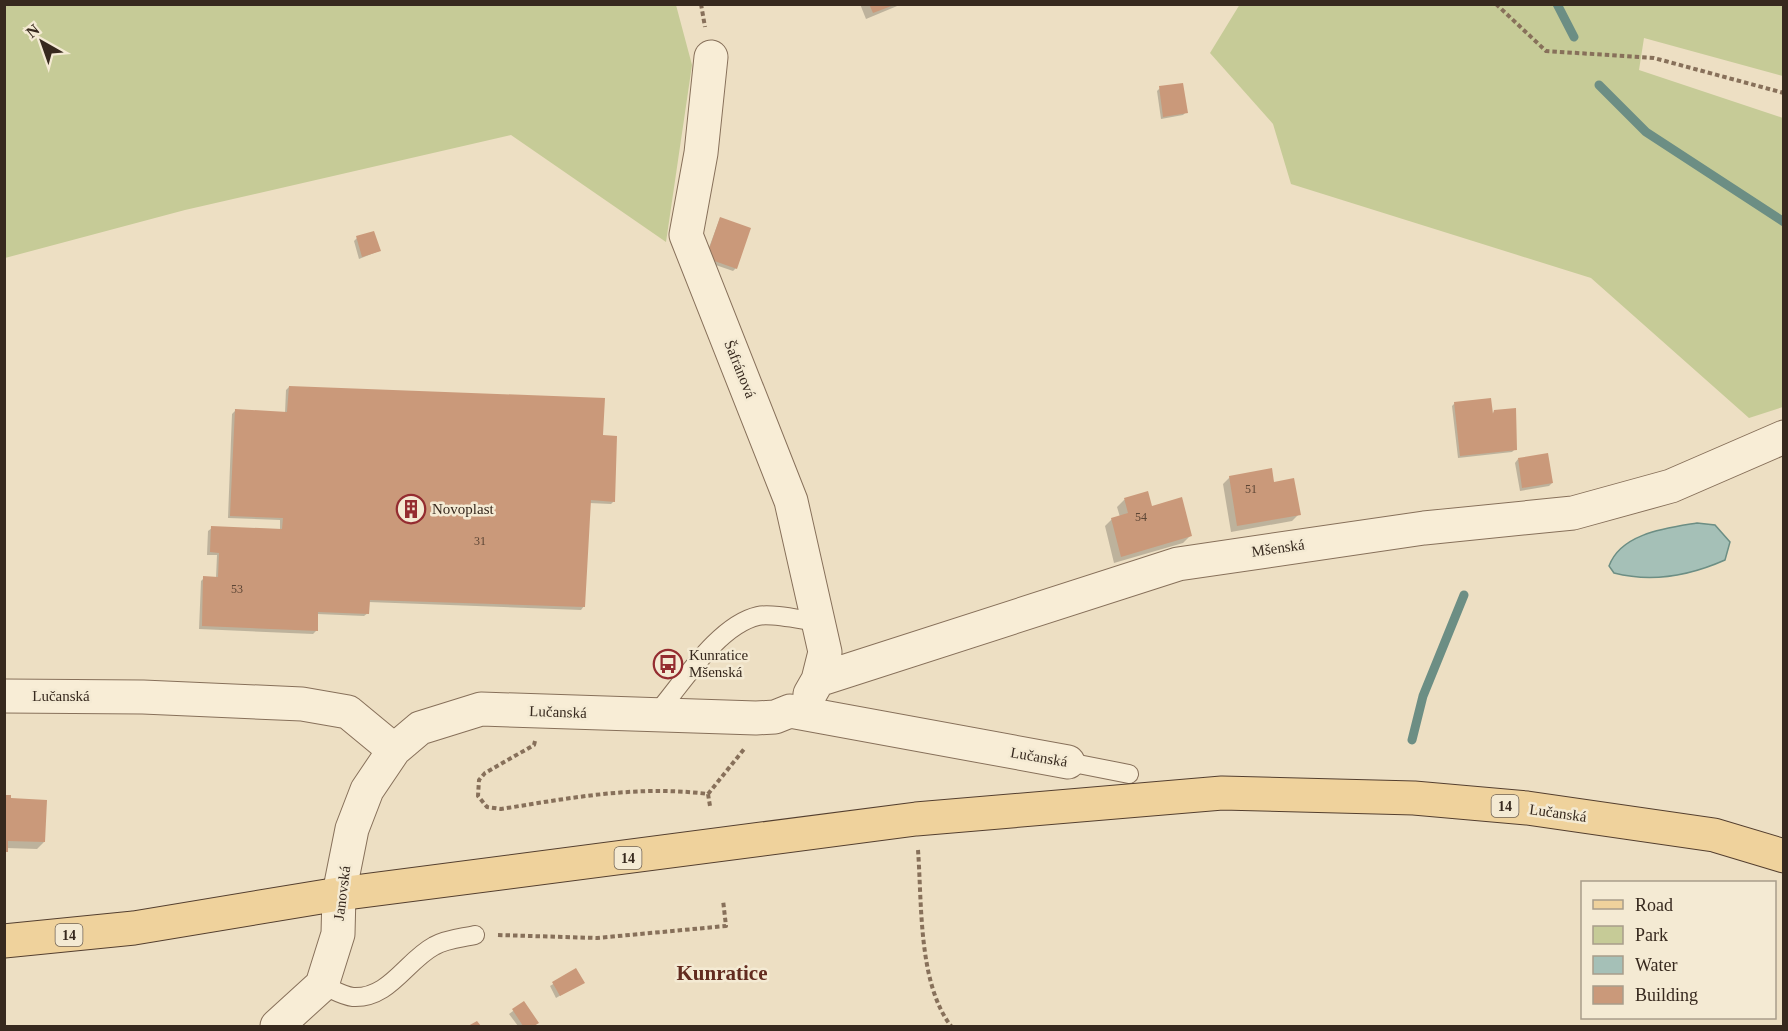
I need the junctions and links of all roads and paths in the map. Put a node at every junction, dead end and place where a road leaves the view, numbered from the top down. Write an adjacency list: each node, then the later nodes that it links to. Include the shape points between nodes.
1 (1496, 4): 3 (path, via 1546,51 1654,58)
2 (711, 57): 5 (street, Šafránová, via 702,153 686,235 791,501)
3 (1784, 93)
4 (1784, 436): 6 (street, Mšenská, via 1671,486 1573,513 1424,528 1178,564)
5 (818, 622): 6 (street, Šafránová, via 825,652); 10 (lane, via 760,615 734,625)
6 (818, 680): 9 (street, via 808,696)
7 (4, 696): 12 (street, Lučanská, via 302,704 348,712)
8 (536, 711): 10 (street, Lučanská); 12 (street, Lučanská, via 481,709 420,728); 15 (path, via 534,745 479,780 478,796 487,807 501,809 596,794 667,789)
9 (790, 711): 10 (street, Lučanská, via 756,718); 13 (street, Lučanská)
10 (656, 714)
11 (751, 741): 15 (path)
12 (394, 750): 19 (street, Janovská, via 367,790 352,829)
13 (1068, 762): 14 (lane, Lučanská)
14 (1129, 774)
15 (708, 794): 16 (path)
16 (710, 806)
17 (916, 819): 18 (main road, Lučanská / 14, via 1222,793 1414,798 1527,808 1714,835); 19 (main road, 14); 25 (path, via 927,969)
18 (1784, 856)
19 (339, 894): 22 (main road, 14, via 134,928); 23 (street, Janovská, via 338,934)
20 (723, 900): 21 (path, via 726,926 597,938)
21 (475, 934): 23 (lane, via 436,944 415,958 390,984 369,996 351,997)
22 (4, 941)
23 (322, 985): 24 (street)
24 (277, 1026)
25 (951, 1026)

